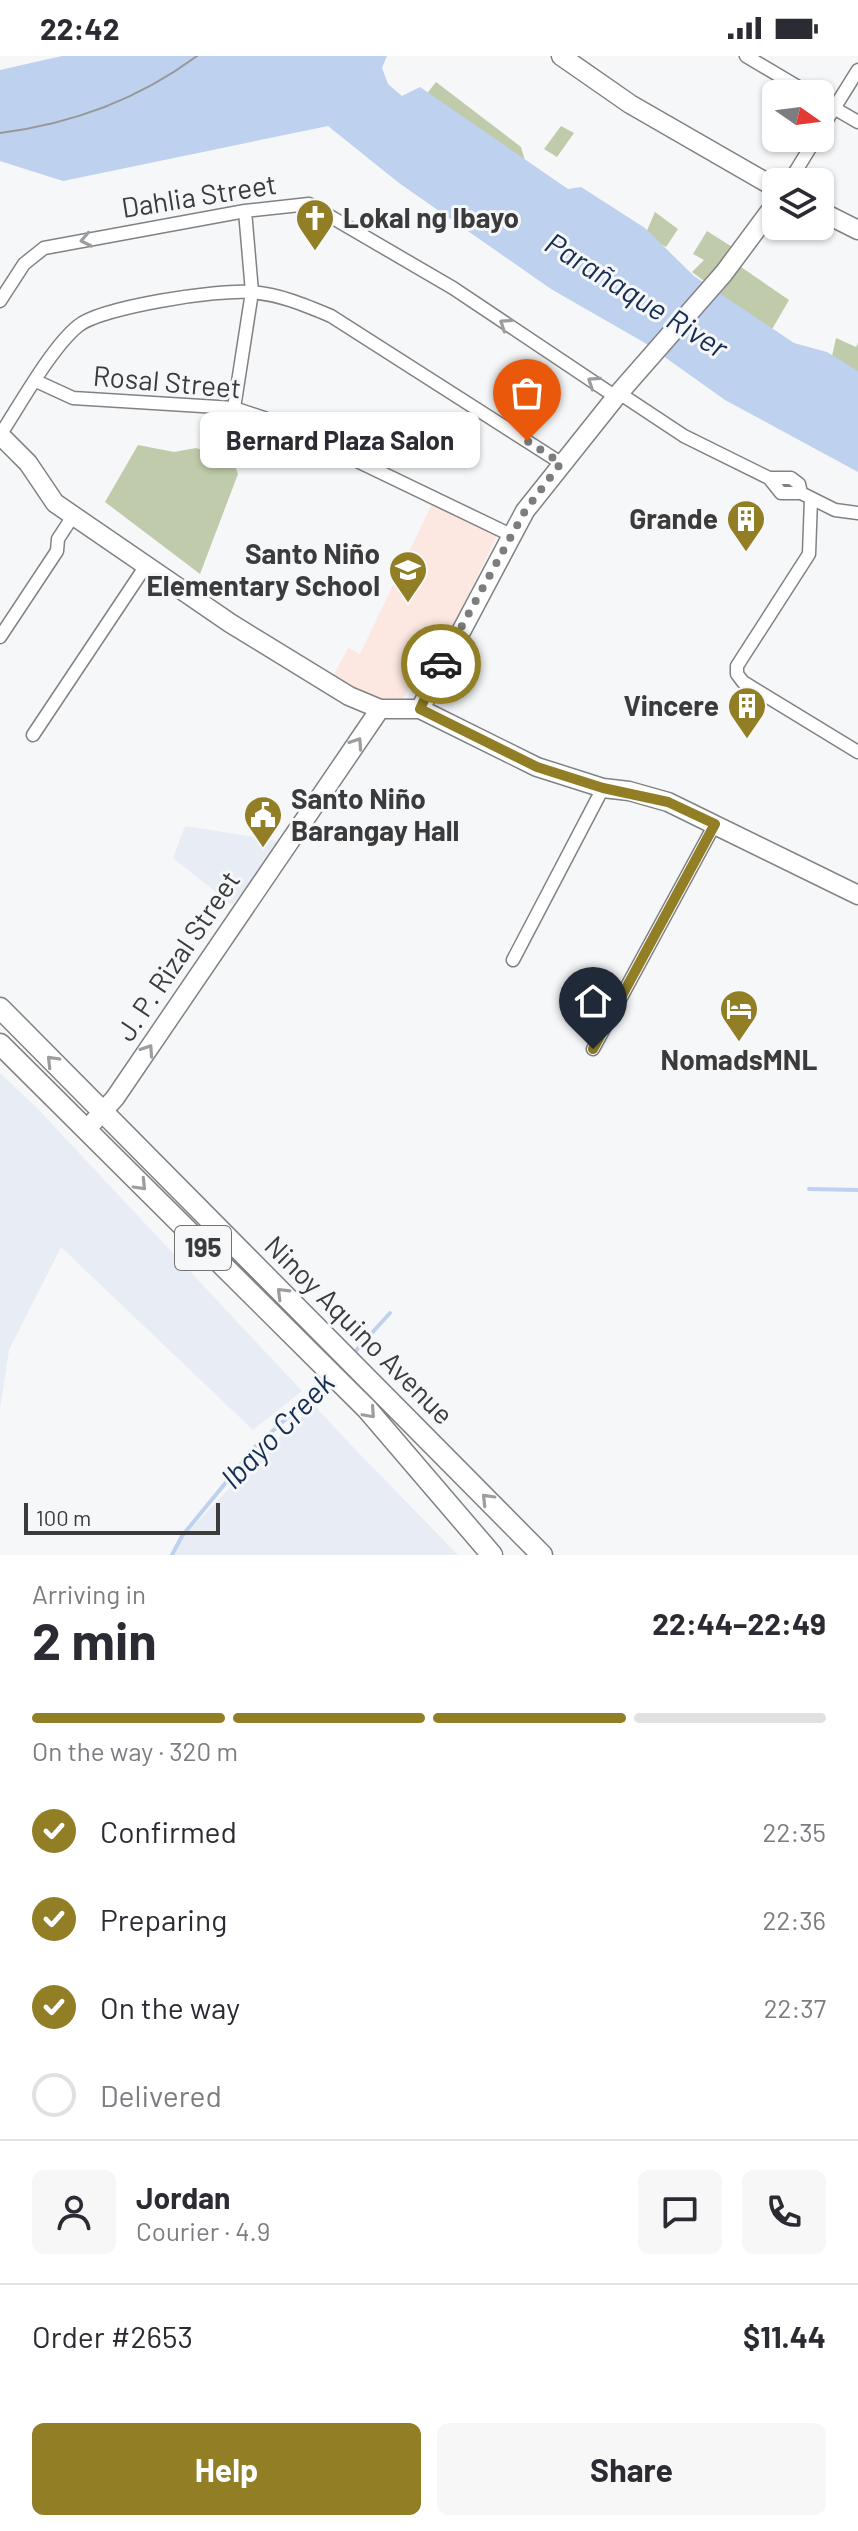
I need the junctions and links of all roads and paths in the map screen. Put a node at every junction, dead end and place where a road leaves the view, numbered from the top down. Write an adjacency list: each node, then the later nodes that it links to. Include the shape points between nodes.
1 (561, 56): 7 (street, via 630,104)
2 (746, 56): 4 (street)
3 (858, 70): 5 (street)
4 (786, 80)
5 (834, 108): 6 (street)
6 (858, 122)
7 (762, 180)
8 (245, 211): 12 (street); 13 (street, Dahlia Street, one-way to 13, via 44,248 24,264); 15 (street, Dahlia Street, one-way to 8, via 317,207)
9 (834, 218): 11 (street)
10 (762, 222): 15 (street)
11 (858, 230)
12 (252, 292): 14 (street, via 114,310 79,324); 16 (street); 18 (street, via 299,302 331,316)
13 (0, 301)
14 (36, 381): 16 (street, Rosal Street, via 73,398); 17 (street)
15 (617, 395): 18 (street); 19 (street, Dahlia Street, via 769,478 791,478)
16 (234, 408): 22 (street, Rosal Street, via 276,422)
17 (0, 435): 21 (street, via 28,463 55,503)
18 (561, 463): 22 (street)
19 (806, 496): 20 (street, via 835,510); 28 (street, via 809,554 737,666 737,674)
20 (858, 513)
21 (73, 516): 23 (street); 24 (street, via 58,539 57,551)
22 (511, 535): 26 (street)
23 (145, 567): 25 (street, via 349,696); 27 (street)
24 (0, 637)
25 (380, 709): 26 (street); 36 (street, J. P. Rizal Street, one-way to 25)
26 (420, 709): 29 (street, via 537,767)
27 (33, 735)
28 (858, 752)
29 (603, 788): 30 (street, via 668,802); 32 (street)
30 (715, 824): 31 (street); 35 (street)
31 (858, 895)
32 (513, 960)
33 (0, 1008): 36 (main road, Ninoy Aquino Avenue / 195, one-way to 33)
34 (0, 1044): 37 (main road, Ninoy Aquino Avenue / 195)
35 (593, 1049)
36 (103, 1114): 37 (street, J. P. Rizal Street); 39 (main road, Ninoy Aquino Avenue / 195, one-way to 36)
37 (87, 1129): 38 (main road, Ninoy Aquino Avenue / 195, one-way to 38, via 346,1387)
38 (492, 1555)
39 (542, 1555)

